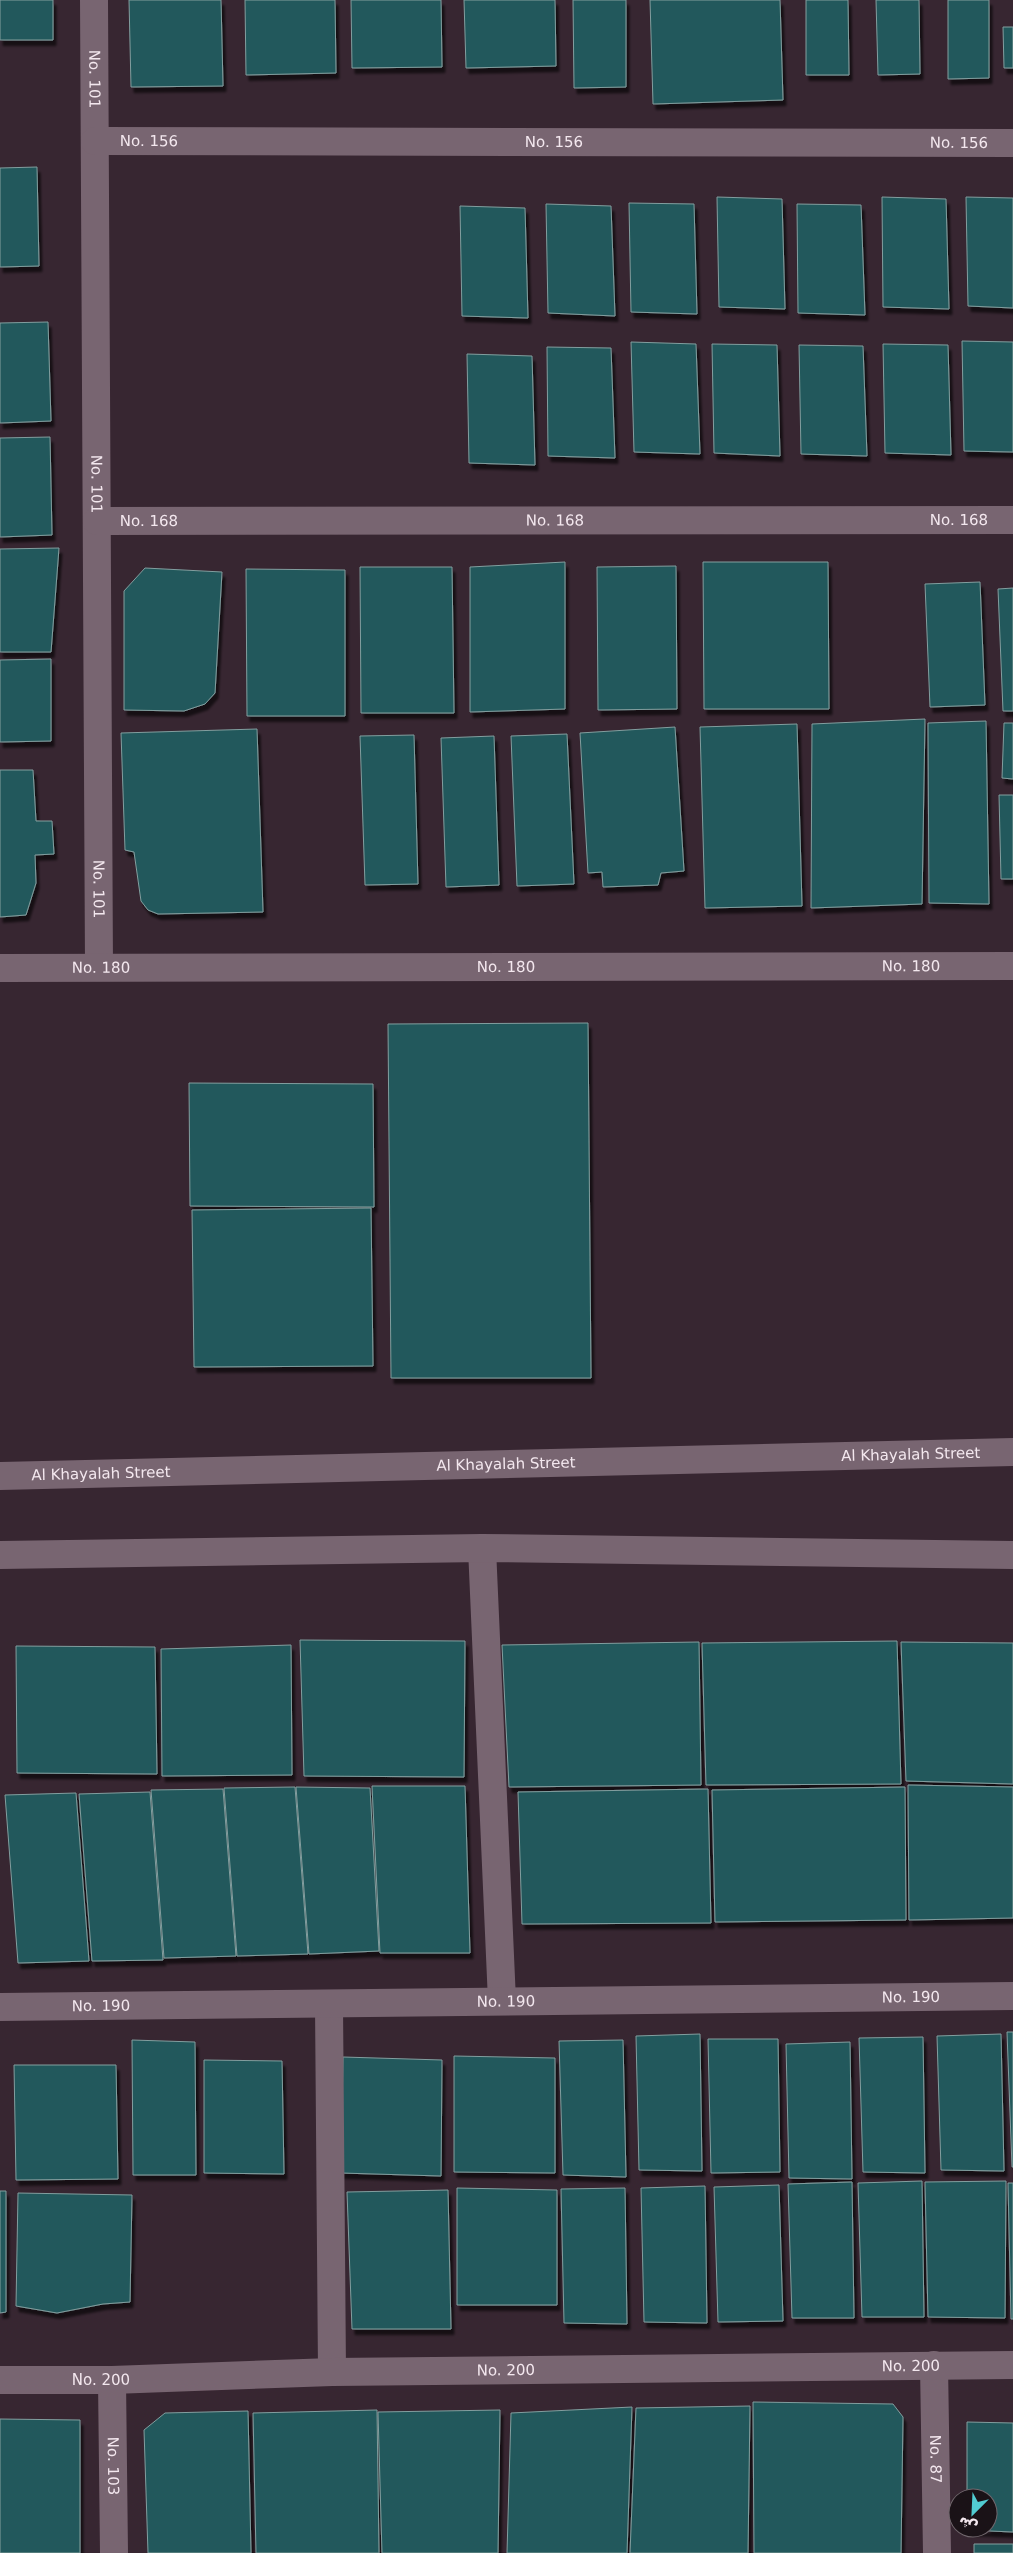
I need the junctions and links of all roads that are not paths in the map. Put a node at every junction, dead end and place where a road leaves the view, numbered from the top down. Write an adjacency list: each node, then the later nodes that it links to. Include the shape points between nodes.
1 (94, 0): 2 (street, No. 101)
2 (95, 141): 3 (street, No. 156); 5 (street, No. 101)
3 (1013, 143)
4 (1013, 520): 5 (street, No. 168)
5 (96, 521): 7 (street, No. 101)
6 (1013, 966): 7 (street, No. 180)
7 (98, 967): 8 (street, No. 180)
8 (0, 968)
9 (1013, 1452): 10 (street, Al Khayalah Street)
10 (0, 1476)
11 (482, 1548): 12 (street); 13 (street); 15 (street)
12 (0, 1555)
13 (1013, 1555)
14 (1013, 1996): 15 (street, No. 190)
15 (502, 2001): 16 (street, No. 190)
16 (328, 2004): 17 (street, No. 190); 20 (street)
17 (0, 2007)
18 (1013, 2365): 19 (street, No. 200)
19 (934, 2366): 20 (street, No. 200); 24 (street, No. 87)
20 (332, 2372): 22 (street, No. 200)
21 (0, 2380): 22 (street, No. 200)
22 (112, 2380): 23 (street, No. 103)
23 (114, 2553)
24 (937, 2553)

